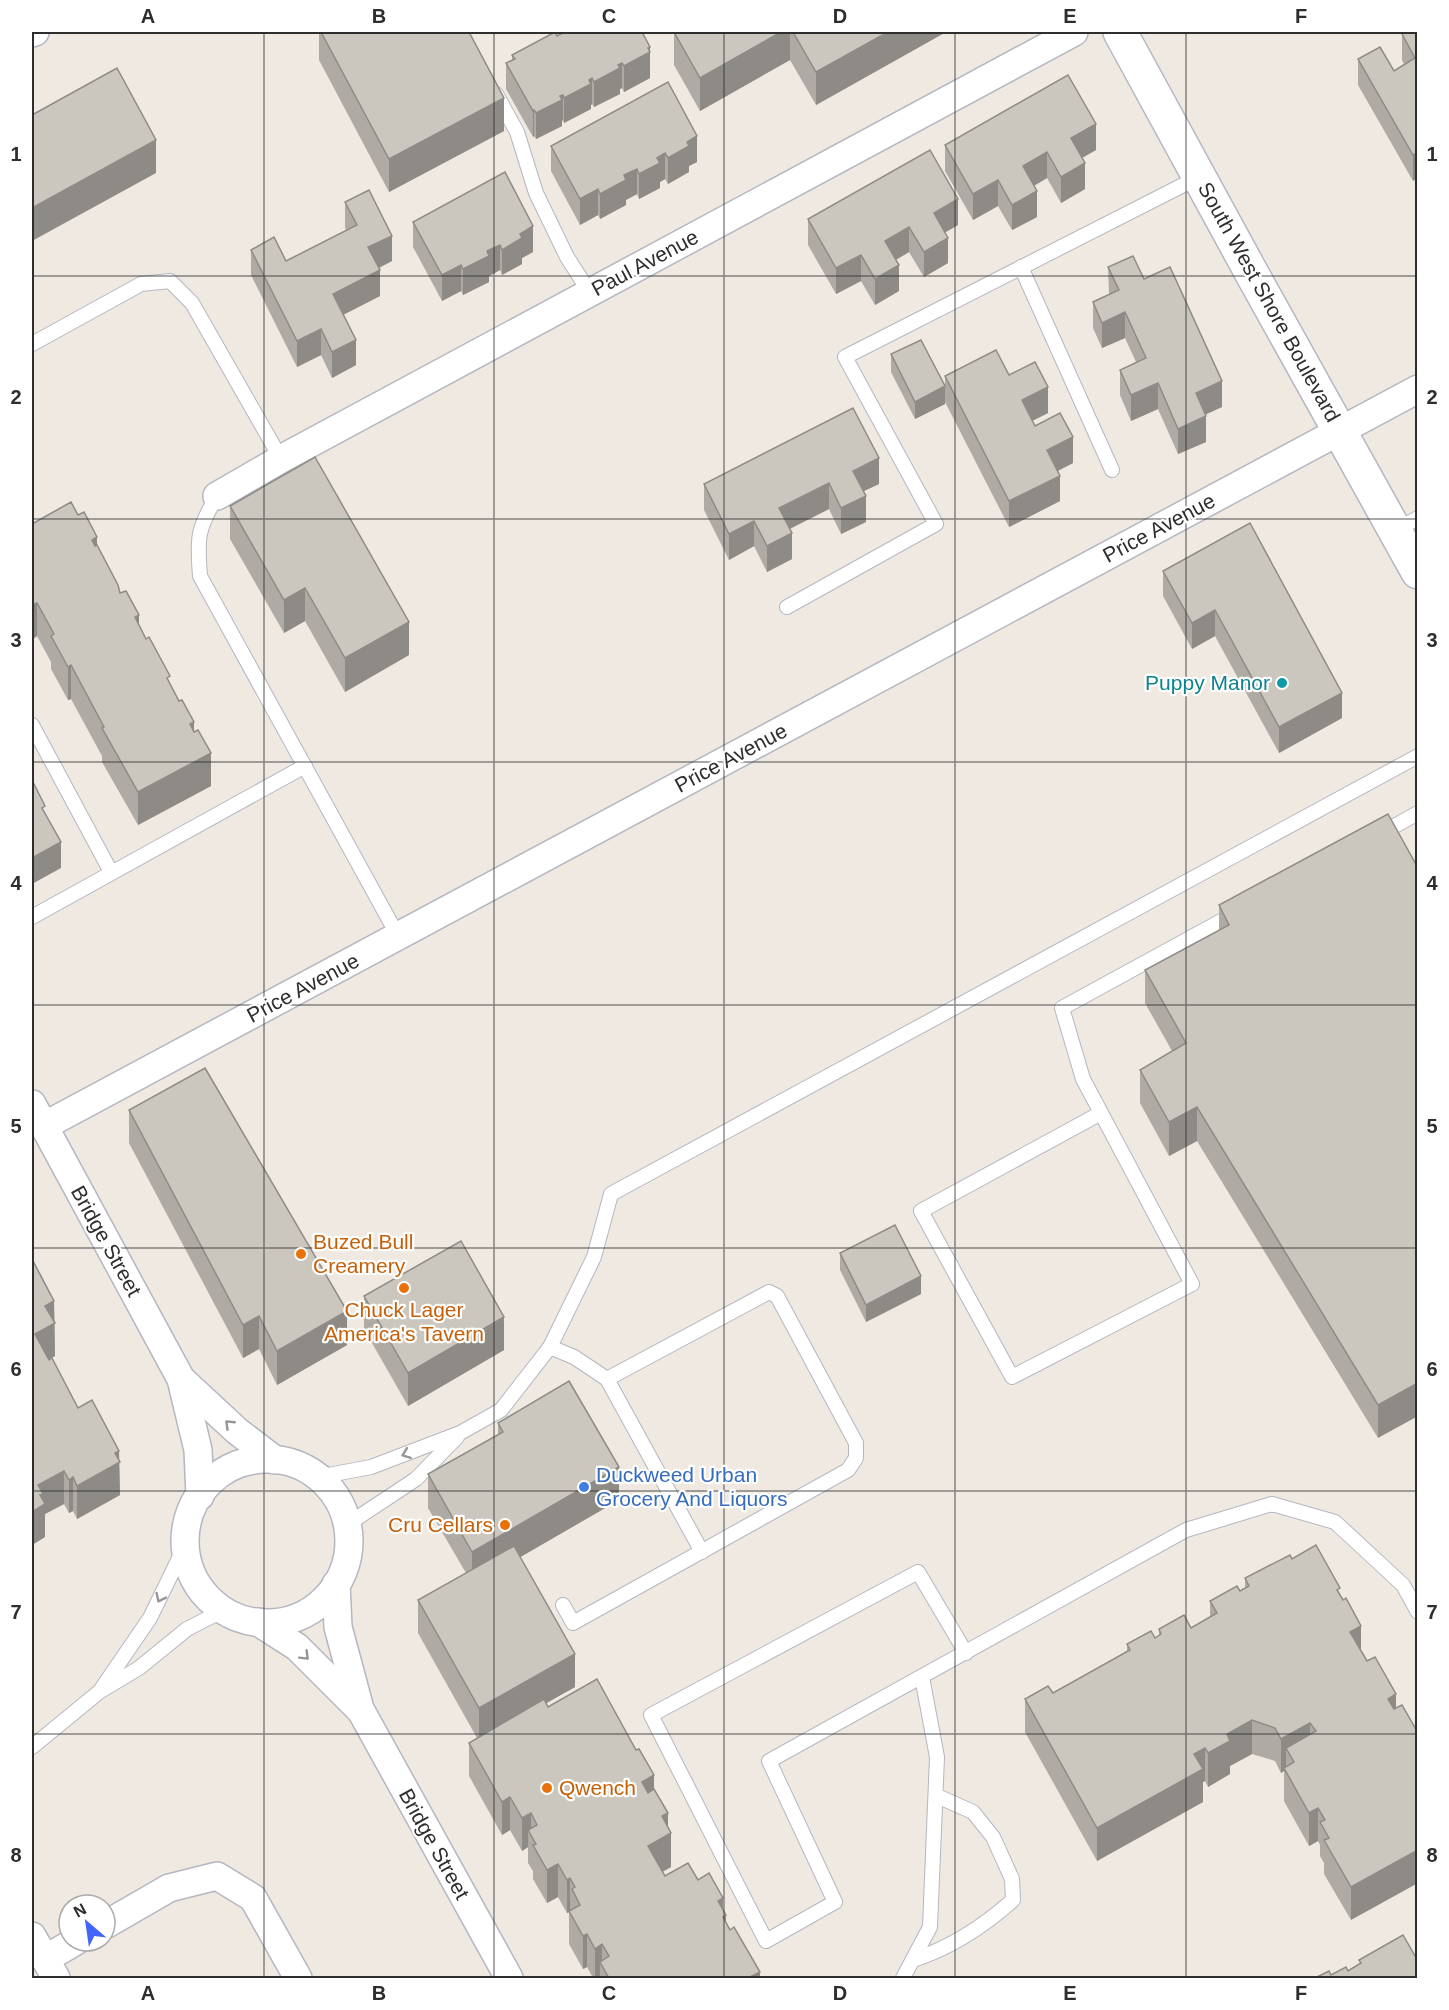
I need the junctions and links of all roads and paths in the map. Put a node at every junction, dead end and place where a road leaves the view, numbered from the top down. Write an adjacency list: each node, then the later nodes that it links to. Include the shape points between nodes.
1 (1074, 32): 6 (street, Paul Avenue)
2 (1120, 32): 4 (street, South West Shore Boulevard)
3 (490, 82): 6 (lane, via 517,132 541,204)
4 (1200, 176): 5 (lane); 9 (street, South West Shore Boulevard)
5 (1021, 267): 11 (lane); 15 (lane, via 845,357 936,524)
6 (590, 293): 10 (street, Paul Avenue)
7 (32, 344): 10 (lane, via 141,284 170,281 192,303)
8 (1418, 389): 9 (street, Price Avenue)
9 (1341, 431): 13 (street, South West Shore Boulevard); 24 (street, Price Avenue)
10 (281, 459): 12 (street, Paul Avenue)
11 (1112, 470)
12 (217, 496): 18 (lane, via 204,518 197,545 200,576)
13 (1406, 524): 14 (street, South West Shore Boulevard)
14 (1418, 572)
15 (787, 607)
16 (32, 725): 21 (lane)
17 (1418, 756): 27 (lane, via 611,1194 594,1257)
18 (305, 766): 21 (lane); 24 (lane)
19 (1418, 813): 20 (lane)
20 (1370, 840)
21 (111, 873): 23 (lane)
22 (1247, 907): 25 (lane, via 1062,1008 1083,1079)
23 (32, 917)
24 (398, 936): 26 (street, Price Avenue)
25 (1101, 1113): 25 (lane, via 1192,1284 1012,1377 921,1211)
26 (38, 1115): 28 (street, Bridge Street)
27 (550, 1347): 29 (lane, via 574,1357); 30 (lane, via 501,1410)
28 (181, 1379): 31 (street, Bridge Street, one-way to 28); 33 (street, Bridge Street, via 198,1450)
29 (607, 1379): 36 (lane); 36 (lane, via 768,1292 777,1296 856,1443 856,1458 848,1470)
30 (460, 1433): 32 (lane, one-way to 32, via 371,1467); 34 (lane, via 416,1479)
31 (275, 1460): 32 (street, via 302,1466); 33 (street, via 253,1460 230,1468)
32 (318, 1477): 34 (street, via 339,1499)
33 (200, 1496): 35 (street, via 187,1522)
34 (348, 1524): 37 (street, via 349,1551)
35 (185, 1546): 39 (street, via 191,1571 204,1594); 44 (lane, one-way to 44, via 150,1618)
36 (702, 1552): 38 (lane, via 573,1623)
37 (336, 1584): 41 (street, via 326,1599 304,1615); 45 (street, Bridge Street, via 338,1627)
38 (563, 1605)
39 (224, 1610): 41 (street); 44 (lane, via 187,1629 139,1668)
40 (1418, 1612): 42 (lane, via 1403,1585 1335,1522 1272,1504 1186,1530)
41 (258, 1622): 45 (street, Bridge Street, one-way to 45, via 297,1647)
42 (966, 1653): 43 (lane); 43 (lane, via 918,1572 651,1715 766,1941 835,1902 769,1761)
43 (922, 1677): 47 (lane, via 937,1757)
44 (99, 1692): 46 (lane)
45 (360, 1709): 54 (street, Bridge Street)
46 (32, 1747)
47 (937, 1796): 51 (lane, via 930,1927); 51 (lane, via 973,1812 993,1837 1012,1880 1013,1900 994,1917 937,1952)
48 (117, 1918): 53 (street, via 168,1888 217,1876 253,1898)
49 (32, 1936): 52 (street)
50 (65, 1953): 52 (street)
51 (913, 1960): 55 (lane)
52 (51, 1969)
53 (298, 1978)
54 (509, 1978)
55 (903, 1978)

